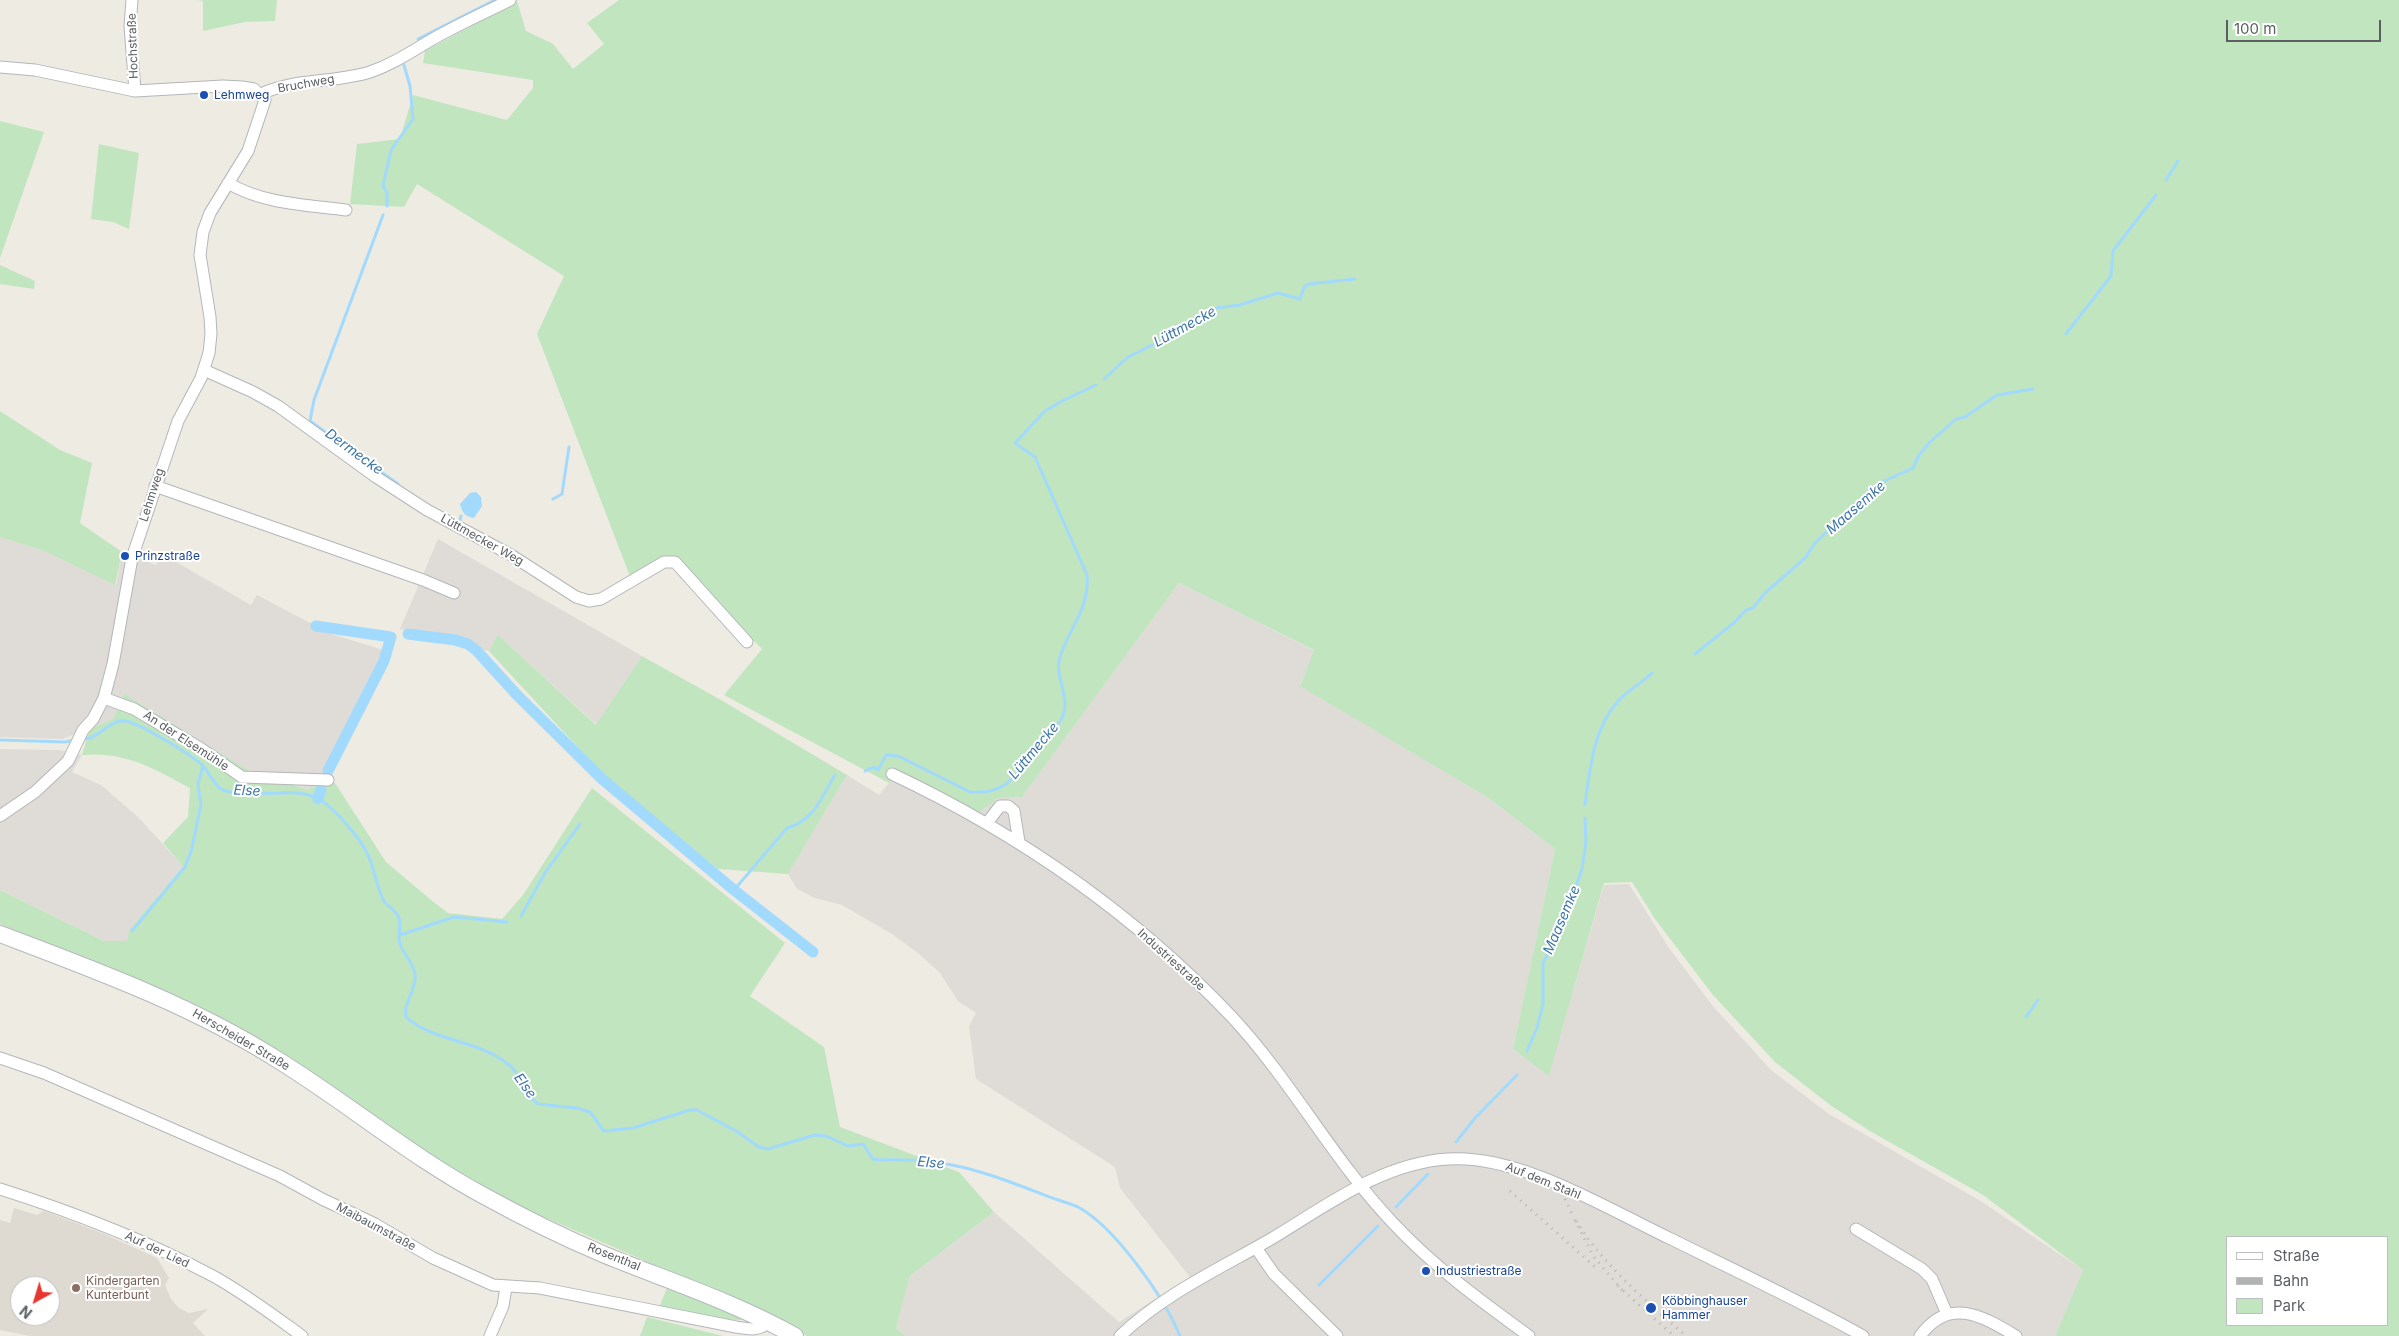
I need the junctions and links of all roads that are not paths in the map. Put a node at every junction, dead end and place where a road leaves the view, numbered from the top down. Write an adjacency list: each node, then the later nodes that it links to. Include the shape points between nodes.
1 (132, 0): 4 (street, Hochstraße, via 130,26)
2 (510, 0): 5 (street, Bruchweg, via 389,65)
3 (0, 66): 4 (street, Bruchweg)
4 (135, 91): 5 (street, Bruchweg, via 223,86 254,89)
5 (261, 94): 6 (street, Lehmweg, via 264,106 248,151)
6 (228, 183): 7 (street, via 264,198); 8 (street, Lehmweg, via 210,213 202,242 201,261 211,334)
7 (346, 210)
8 (202, 374): 9 (street, Lehmweg, via 178,420); 11 (street, Lüttmecker Weg, via 253,392 278,406 376,478 427,510 511,555 576,597 590,601 601,599 664,562 675,562)
9 (155, 486): 10 (street); 12 (street, Lehmweg, via 132,558)
10 (454, 593)
11 (747, 642)
12 (104, 698): 14 (street, An der Elsemühle, via 134,709 242,777); 15 (street, Lehmweg, via 68,761 42,786)
13 (892, 774): 16 (street, Industriestraße)
14 (328, 780)
15 (0, 816)
16 (987, 823): 17 (street, Industriestraße); 17 (street, via 1000,806 1008,806 1014,811)
17 (1019, 842): 21 (street, Industriestraße, via 1114,909 1231,1016)
18 (0, 934): 20 (main road, Herscheider Straße, via 126,982 210,1020 277,1059)
19 (0, 1058): 25 (street, Maibaumstraße, via 44,1073 257,1165 451,1266)
20 (462, 1184): 27 (main road, Rosenthal, via 604,1254)
21 (1361, 1185): 24 (street, Auf dem Stahl); 33 (street, Industriestraße, via 1392,1223 1433,1263); 34 (street, Auf dem Stahl, via 1399,1168 1448,1158 1487,1160 1512,1167 1578,1194)
22 (0, 1190): 28 (street, Auf der Lied, via 114,1230 213,1276)
23 (1856, 1229): 26 (street, via 1922,1269 1932,1279)
24 (1256, 1248): 31 (street, Auf dem Stahl, via 1169,1298); 32 (street, via 1274,1274)
25 (506, 1288): 27 (street, Maibaumstraße, via 540,1288 755,1330); 29 (street, via 503,1306)
26 (1947, 1314): 35 (street, via 1935,1320); 36 (street, via 1957,1312 1982,1317)
27 (769, 1321): 30 (main road, Rosenthal)
28 (302, 1336)
29 (490, 1336)
30 (795, 1336)
31 (1120, 1336)
32 (1337, 1336)
33 (1529, 1336)
34 (1863, 1336)
35 (1920, 1336)
36 (2016, 1336)

